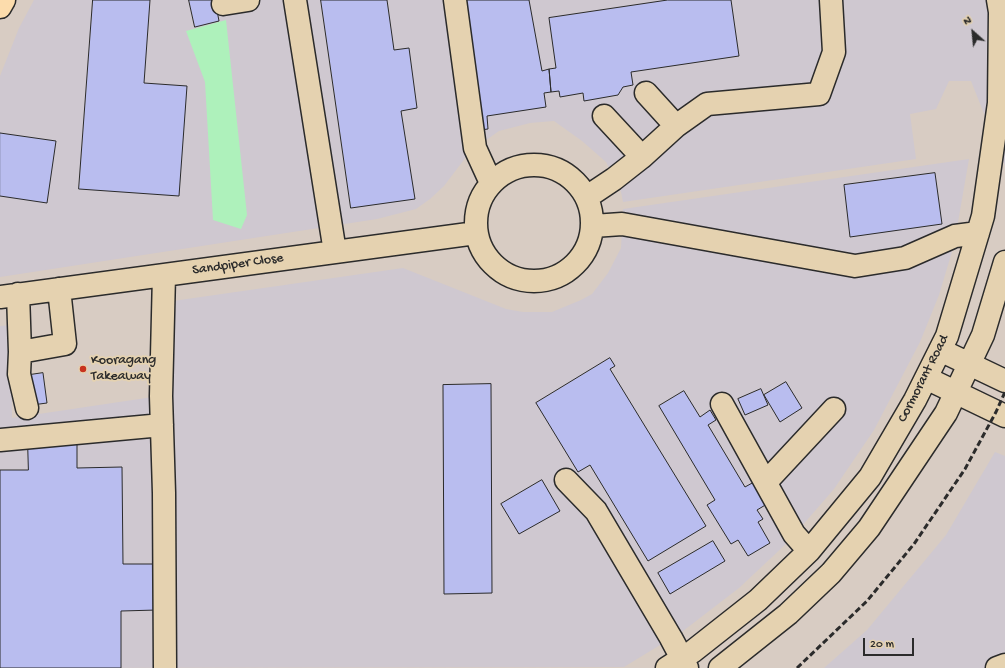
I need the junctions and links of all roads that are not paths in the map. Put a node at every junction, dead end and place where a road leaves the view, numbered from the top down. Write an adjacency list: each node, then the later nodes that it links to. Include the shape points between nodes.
1 (4, 0): 8 (main road)
2 (248, 0): 7 (street)
3 (295, 0): 18 (street)
4 (455, 0): 13 (street, via 475,148)
5 (830, 0): 11 (street, via 834,52 819,94 707,104)
6 (998, 0): 17 (street, Cormorant Road, via 999,103 983,216)
7 (223, 4)
8 (0, 7)
9 (646, 93): 11 (street)
10 (604, 116): 12 (street)
11 (676, 126): 12 (street)
12 (642, 157): 14 (street)
13 (492, 183): 14 (street, via 502,174 515,168 543,165 569,176); 16 (street, via 478,206)
14 (587, 197): 15 (street, via 592,211)
15 (592, 226): 16 (street, via 587,248 573,267 553,278 538,281 515,278 495,266 481,248); 17 (street, via 622,224 855,266 905,258 955,236)
16 (476, 233): 18 (street, Sandpiper Close)
17 (978, 233): 23 (street, Cormorant Road, via 947,336)
18 (336, 252): 20 (street, Sandpiper Close)
19 (1005, 262): 25 (street, via 983,335)
20 (164, 275): 21 (street, Sandpiper Close); 33 (street, via 160,396)
21 (59, 289): 22 (street, Sandpiper Close); 24 (street, via 64,344)
22 (9, 296): 24 (street)
23 (940, 350): 25 (street); 26 (street, Cormorant Road)
24 (20, 352): 30 (street, via 19,374)
25 (969, 364): 27 (street); 28 (street)
26 (926, 378): 28 (street); 37 (street, Cormorant Road, via 916,400 870,477)
27 (1005, 381)
28 (956, 392): 32 (street); 41 (street, via 946,413 869,528 831,573 788,614)
29 (722, 404): 36 (street)
30 (27, 408)
31 (834, 409): 36 (street)
32 (1005, 416)
33 (162, 425): 34 (street); 40 (street)
34 (0, 440)
35 (566, 480): 38 (street, via 596,511 671,638)
36 (766, 482): 37 (street, via 794,534)
37 (809, 551): 38 (street, Cormorant Road, via 758,600)
38 (678, 665)
39 (1005, 665): 42 (street)
40 (165, 668)
41 (720, 668)
42 (997, 668)

